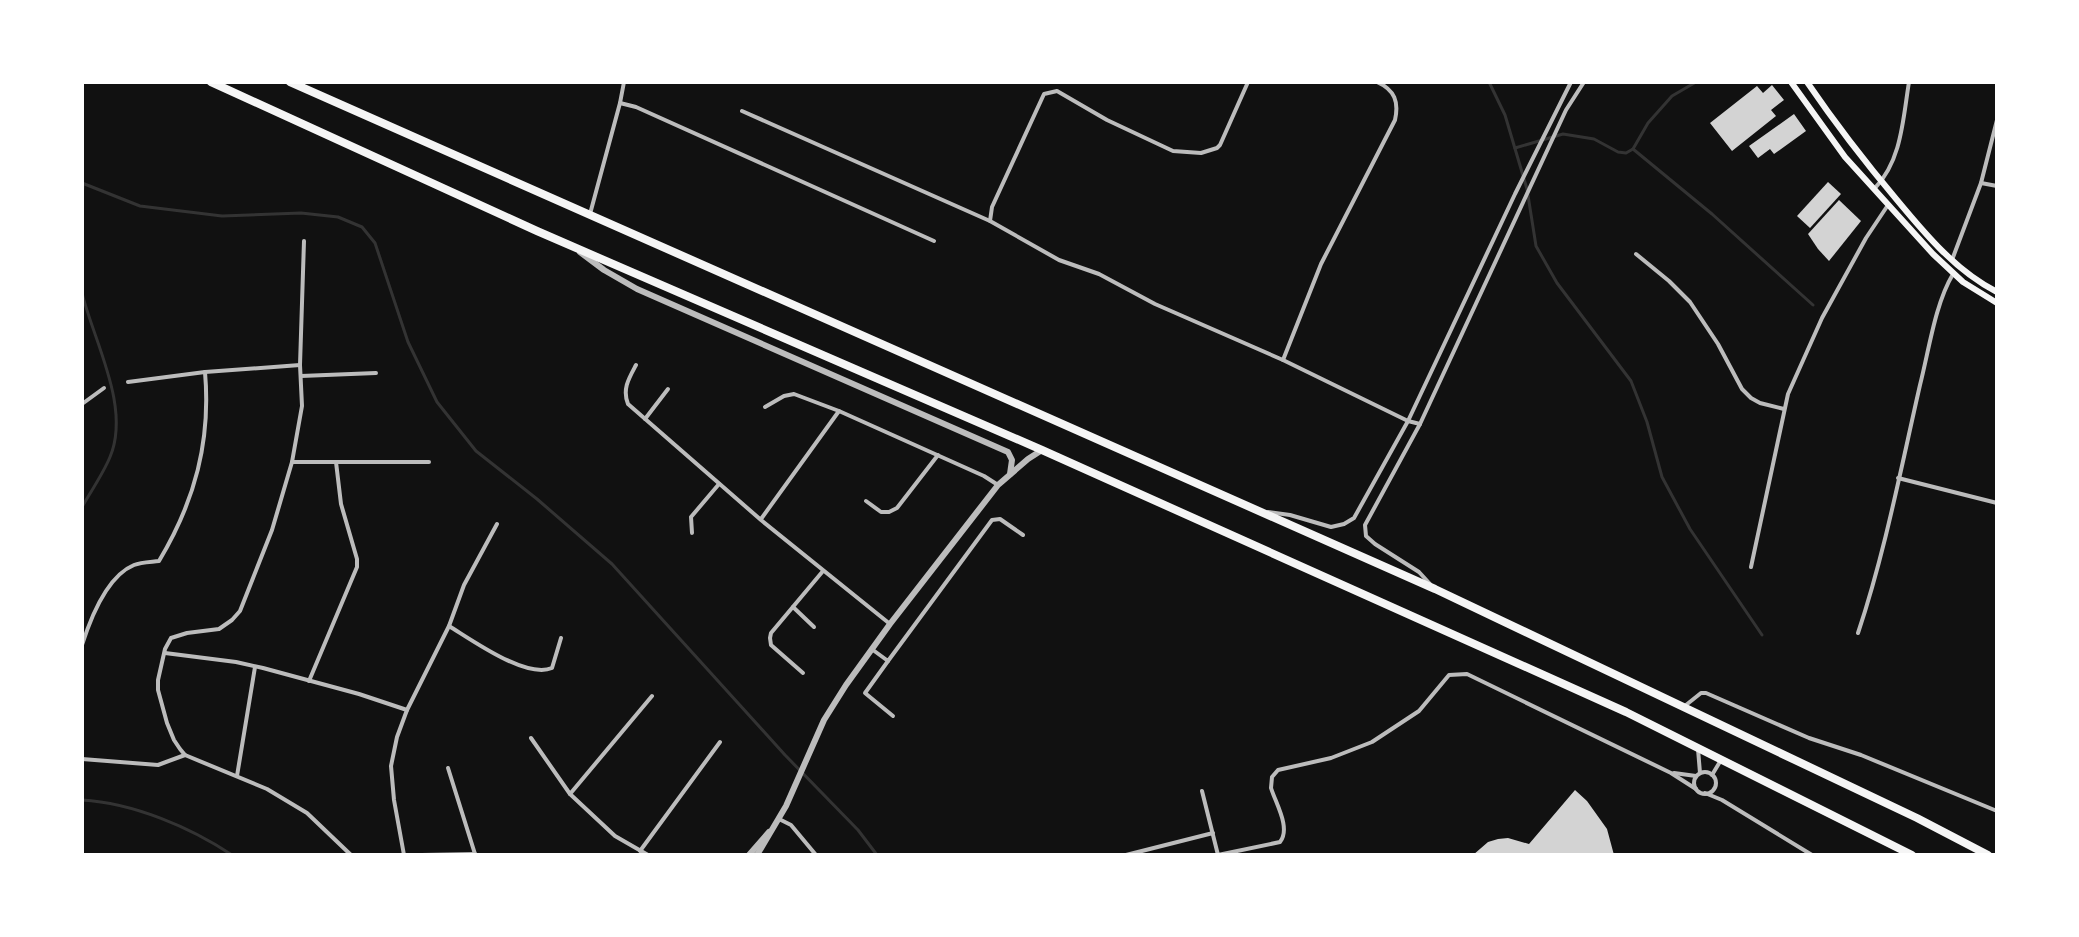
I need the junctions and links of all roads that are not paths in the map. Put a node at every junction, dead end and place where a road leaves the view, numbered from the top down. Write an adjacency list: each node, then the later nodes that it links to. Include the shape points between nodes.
1 (211, 82): 24 (highway)
2 (290, 82): 20 (highway)
3 (624, 82): 12 (street)
4 (1248, 82): 21 (street, via 1220,145 1201,153 1173,151 1057,91 1044,94)
5 (1377, 82): 11 (street)
6 (1571, 82): 44 (street)
7 (1584, 82): 45 (street, via 1566,110)
8 (1791, 82): 18 (main road)
9 (1807, 82): 15 (main road)
10 (1909, 82): 15 (street, via 1897,150)
11 (1385, 84): 30 (street, via 1396,98 1395,120 1321,264)
12 (620, 103): 20 (street); 23 (street)
13 (742, 111): 21 (street)
14 (1997, 120): 16 (street)
15 (1881, 181): 18 (street); 26 (main road)
16 (1981, 183): 17 (street); 26 (street)
17 (1997, 186)
18 (1874, 188): 19 (main road)
19 (1888, 205): 27 (main road); 41 (street, via 1822,318)
20 (590, 214): 57 (highway)
21 (990, 221): 30 (street, via 1059,260)
22 (304, 241): 31 (street)
23 (934, 241)
24 (570, 245): 46 (highway); 51 (street, via 637,289 1008,452)
25 (1636, 254): 41 (street, via 1690,302 1742,389 1760,403)
26 (1952, 260): 28 (main road)
27 (1953, 274): 29 (main road); 52 (street, via 1933,332)
28 (1997, 292)
29 (1997, 303)
30 (1283, 360): 44 (street)
31 (300, 365): 33 (street); 35 (street)
32 (636, 365): 43 (street, via 625,395)
33 (205, 372): 36 (street); 71 (street, via 203,450 168,547 159,561 121,573 94,612)
34 (376, 373): 35 (street)
35 (301, 376): 48 (street, via 302,406)
36 (128, 382)
37 (104, 388): 39 (street)
38 (668, 389): 43 (street)
39 (82, 404)
40 (765, 407): 42 (street, via 794,394)
41 (1784, 409): 62 (street)
42 (839, 411): 47 (street); 58 (street)
43 (645, 419): 53 (street)
44 (1408, 421): 45 (street); 57 (street, via 1354,518 1344,524 1331,527)
45 (1420, 424): 64 (street, via 1365,525 1366,536)
46 (1042, 450): 51 (street); 84 (highway)
47 (938, 455): 54 (street); 55 (street, via 897,508 881,512)
48 (292, 462): 49 (street); 73 (street, via 240,611 219,629 171,638)
49 (336, 462): 50 (street); 77 (street, via 357,567)
50 (429, 462)
51 (1010, 474): 54 (street)
52 (1898, 478): 56 (street); 69 (street, via 1876,580)
53 (719, 484): 58 (street); 60 (street, via 691,517)
54 (998, 485): 66 (street)
55 (866, 501)
56 (1997, 503)
57 (1258, 510): 64 (highway)
58 (761, 520): 63 (street)
59 (497, 524): 67 (street)
60 (692, 533)
61 (1023, 535): 74 (street, via 1000,519 992,520)
62 (1751, 567)
63 (823, 571): 65 (street); 66 (street)
64 (1435, 589): 79 (highway)
65 (793, 607): 68 (street); 76 (street, via 771,633 771,645)
66 (890, 624): 72 (street)
67 (449, 626): 70 (street, via 508,662 546,670 552,668); 80 (street)
68 (814, 627)
69 (1858, 633)
70 (561, 638)
71 (82, 645)
72 (873, 650): 74 (street); 100 (street, via 836,700)
73 (164, 653): 75 (street); 85 (street, via 158,690 174,740)
74 (888, 661): 81 (street, via 865,693)
75 (255, 667): 77 (street); 92 (street)
76 (803, 673)
77 (309, 681): 80 (street)
78 (652, 696): 97 (street)
79 (1684, 707): 99 (street, via 1706,693); 115 (highway)
80 (407, 710): 106 (street, via 391,766)
81 (893, 716)
82 (531, 738): 97 (street)
83 (720, 742): 103 (street)
84 (1698, 747): 87 (highway); 90 (street)
85 (185, 755): 86 (street, via 158,765); 92 (street)
86 (82, 759)
87 (1722, 759): 91 (street); 114 (highway)
88 (448, 768): 104 (street)
89 (1671, 773): 90 (street); 94 (street); 102 (street, via 1467,674 1454,674 1419,711 1386,734 1346,753 1274,773 1270,783 1285,829 1280,842 1218,855)
90 (1698, 774): 91 (street); 94 (street)
91 (1712, 775): 93 (street)
92 (237, 776): 105 (street, via 307,813)
93 (1714, 787): 96 (street); 98 (street)
94 (1696, 789): 96 (street)
95 (1202, 791): 102 (street)
96 (1705, 793): 98 (street)
97 (570, 794): 103 (street, via 615,836)
98 (1722, 800): 113 (street)
99 (1997, 811)
100 (780, 817): 101 (street); 111 (street)
101 (774, 827): 109 (street); 110 (street)
102 (1213, 833): 112 (street)
103 (640, 851): 108 (street)
104 (476, 854): 107 (street)
105 (351, 855)
106 (404, 855)
107 (422, 855)
108 (648, 855)
109 (749, 855)
110 (757, 855)
111 (816, 855)
112 (1126, 855)
113 (1812, 855)
114 (1912, 855)
115 (1988, 855)

